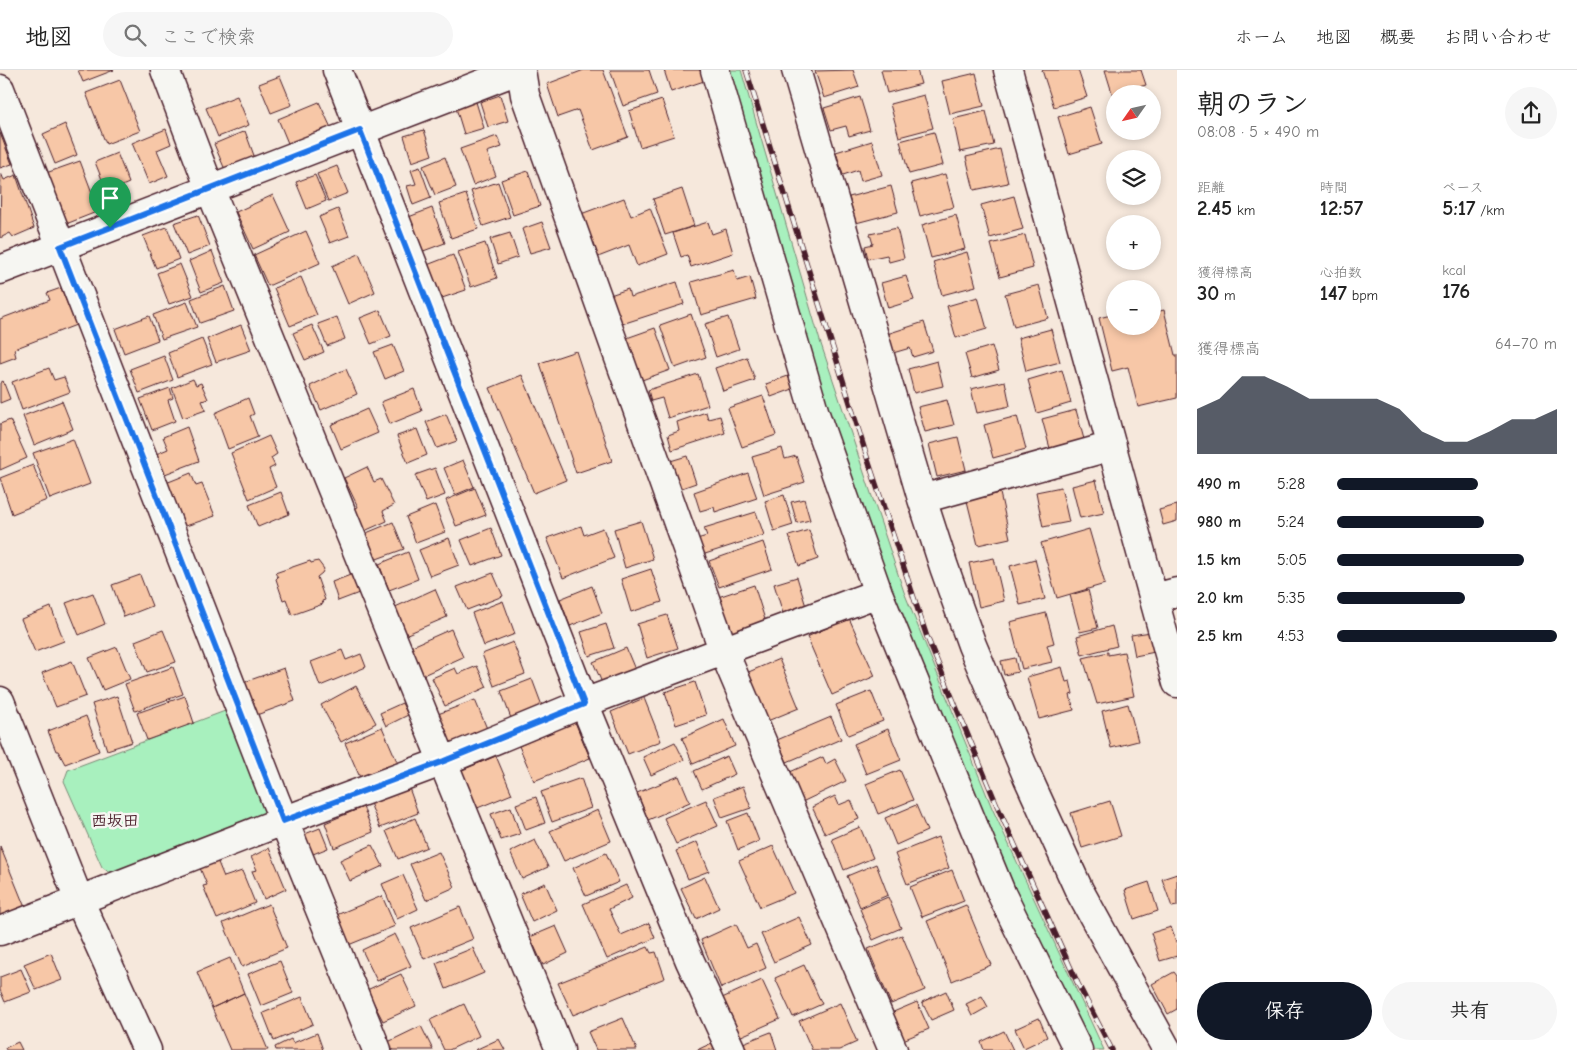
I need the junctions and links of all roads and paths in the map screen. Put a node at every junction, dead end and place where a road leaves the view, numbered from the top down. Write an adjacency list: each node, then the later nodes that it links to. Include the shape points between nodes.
1 (165, 70): 9 (street)
2 (338, 70): 8 (street)
3 (519, 70): 8 (street); 16 (street, via 525,95)
4 (715, 70): 14 (street, via 815,414)
5 (796, 70): 13 (street)
6 (1008, 70): 12 (street)
7 (0, 89): 10 (street)
8 (360, 130): 9 (street); 19 (street)
9 (210, 189): 10 (street); 20 (street)
10 (60, 247): 11 (street); 21 (street)
11 (0, 270)
12 (1112, 446): 13 (street); 15 (street)
13 (922, 499): 30 (street, via 972,645 1028,778 1079,890)
14 (878, 593): 16 (street); 29 (street, via 1002,895)
15 (1166, 595): 17 (street)
16 (724, 652): 19 (street); 28 (street)
17 (1177, 683)
18 (0, 701): 22 (street)
19 (584, 704): 20 (street); 27 (street, via 690,961)
20 (444, 761): 21 (street); 26 (street)
21 (283, 821): 22 (street); 25 (street)
22 (78, 900): 23 (street); 24 (street)
23 (0, 931)
24 (147, 1050)
25 (377, 1050)
26 (560, 1050)
27 (731, 1050)
28 (894, 1050)
29 (1078, 1050)
30 (1167, 1050)

